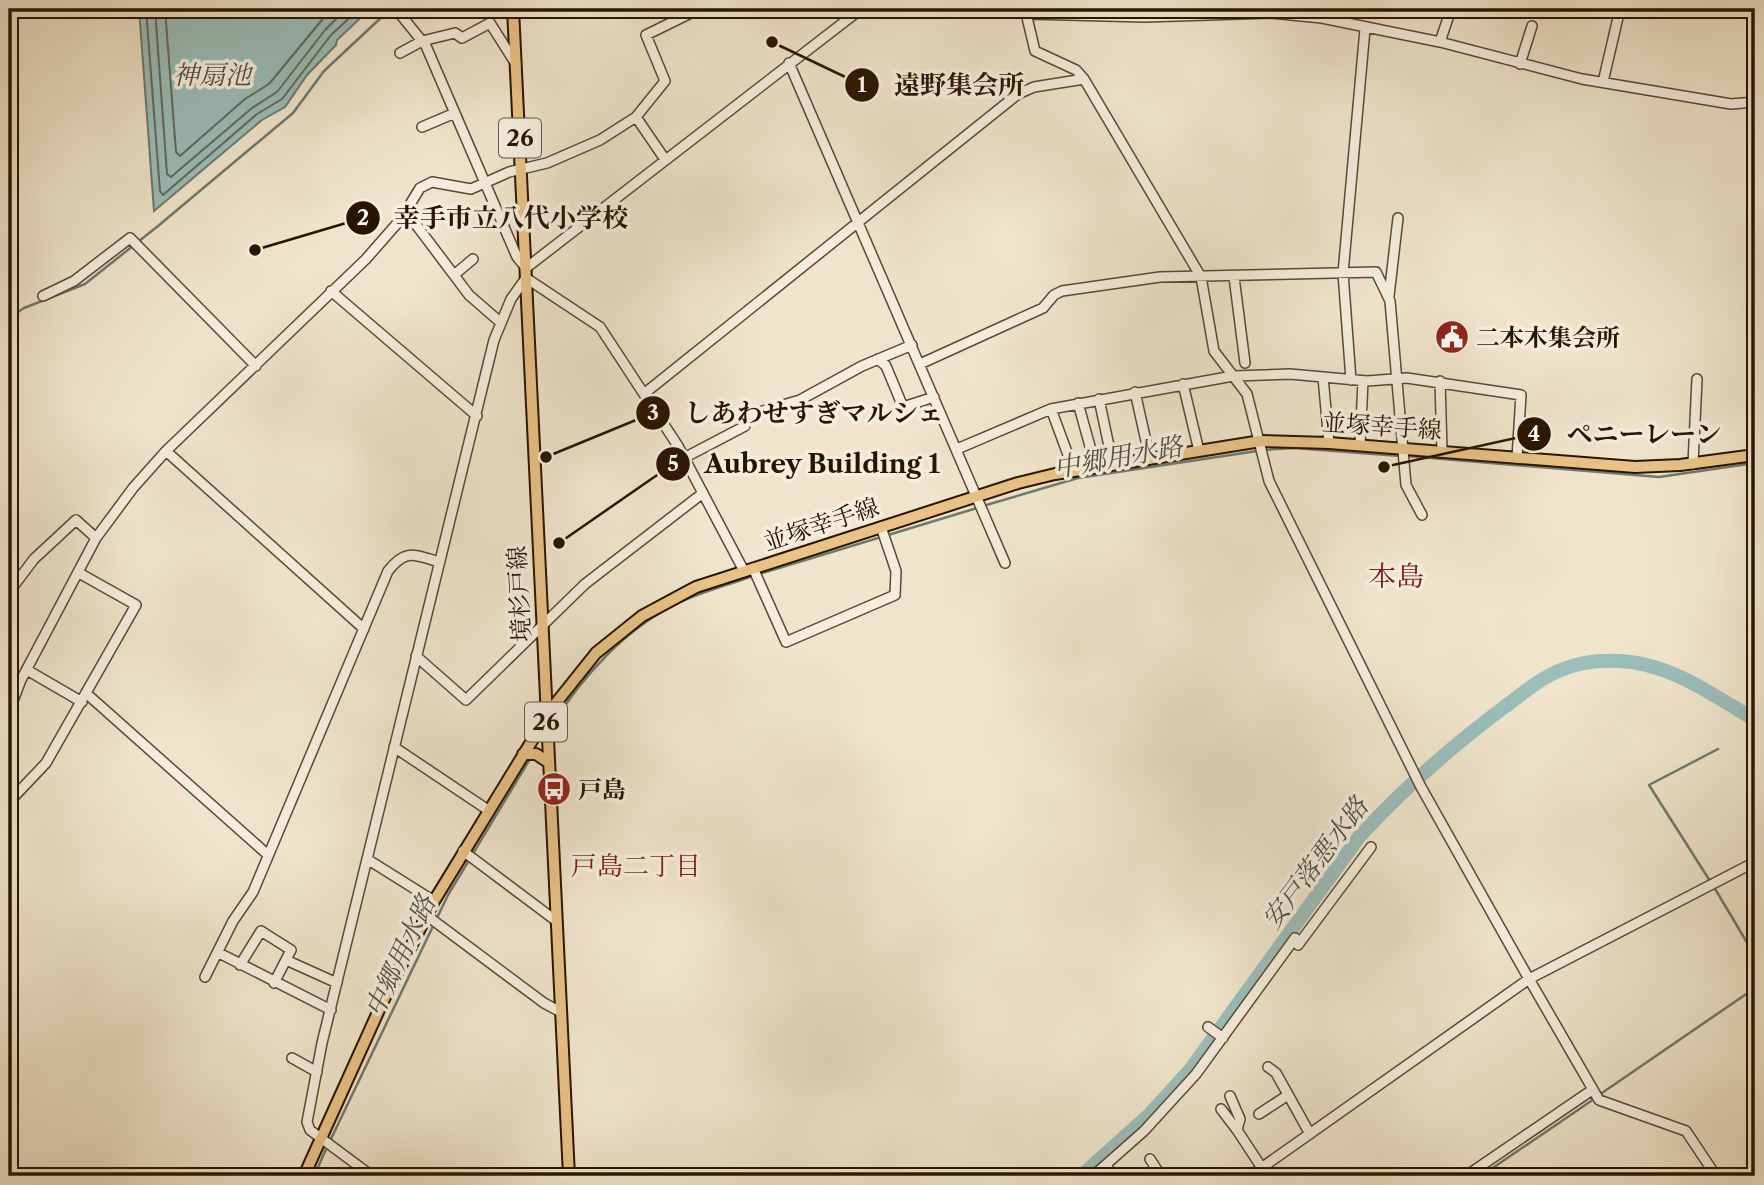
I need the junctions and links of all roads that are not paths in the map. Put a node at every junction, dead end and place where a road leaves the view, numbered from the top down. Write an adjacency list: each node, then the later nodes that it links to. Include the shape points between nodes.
1 (396, 9): 15 (street)
2 (513, 9): 19 (main road, 境杉戸線 / 26)
3 (699, 9): 25 (street, via 646,35 665,81)
4 (861, 9): 18 (street)
5 (1451, 9): 16 (street)
6 (1620, 9): 22 (street)
7 (1026, 11): 10 (street); 21 (street, via 1035,51 1076,70)
8 (1215, 12): 9 (street); 10 (street)
9 (1285, 12): 13 (street)
10 (1145, 13)
11 (1532, 26): 20 (street)
12 (433, 29): 14 (street)
13 (1365, 29): 16 (street); 35 (street)
14 (439, 39): 15 (street); 19 (street, via 455,33 462,38 490,23)
15 (422, 41): 17 (street); 24 (street)
16 (1440, 42): 20 (street)
17 (400, 53)
18 (789, 63): 27 (street); 32 (street)
19 (516, 64): 28 (main road, 境杉戸線 / 26)
20 (1520, 65): 22 (street)
21 (1084, 79): 32 (street, via 1018,94); 38 (street)
22 (1603, 82): 23 (street, via 1731,104)
23 (1755, 102)
24 (454, 113): 26 (street); 29 (street)
25 (636, 117): 27 (street); 28 (street, via 600,140)
26 (422, 127)
27 (664, 158): 34 (street)
28 (522, 170): 29 (street); 34 (main road, 境杉戸線 / 26)
29 (484, 182): 30 (street, via 466,189 428,183 412,196); 34 (street)
30 (403, 215): 36 (street, via 417,226); 39 (street)
31 (1398, 218): 41 (street)
32 (858, 222): 43 (street); 57 (street)
33 (473, 259): 36 (street)
34 (526, 273): 42 (street); 57 (street, via 600,327); 89 (main road, 境杉戸線 / 26)
35 (1343, 273): 37 (street); 41 (street, via 1376,272); 50 (street)
36 (454, 275): 42 (street)
37 (1234, 277): 38 (street); 45 (street)
38 (1201, 278): 46 (street, via 1160,277 1062,291 1043,308); 48 (street, via 1214,351)
39 (331, 291): 47 (street); 62 (street)
40 (43, 296): 47 (street, via 74,281 130,238)
41 (1389, 297): 51 (street)
42 (500, 322): 62 (street)
43 (912, 345): 44 (street); 46 (street)
44 (878, 359): 58 (street, via 886,366 904,407); 72 (street, via 800,400 746,416 745,426)
45 (1245, 363)
46 (920, 364): 58 (street)
47 (256, 366): 68 (street)
48 (1233, 376): 49 (street); 55 (street); 63 (street, via 1250,401)
49 (1323, 377): 50 (street); 64 (street)
50 (1351, 380): 53 (street)
51 (1397, 380): 53 (street); 54 (street); 67 (street)
52 (1697, 380): 75 (street)
53 (1363, 381): 65 (street)
54 (1440, 381): 70 (street); 73 (street, via 1521,395)
55 (1183, 384): 56 (street); 69 (street)
56 (1135, 392): 59 (street); 74 (street)
57 (645, 393): 72 (street)
58 (934, 397): 66 (street)
59 (1099, 399): 60 (street); 76 (street)
60 (1078, 403): 61 (street); 77 (street)
61 (1051, 409): 66 (street); 78 (street)
62 (477, 416): 84 (street)
63 (1261, 442): 64 (main road, 並塚幸手線); 69 (main road, 並塚幸手線); 113 (street, via 1269,481 1413,771)
64 (1329, 443): 65 (main road, 並塚幸手線)
65 (1360, 445): 67 (main road, 並塚幸手線)
66 (957, 449): 80 (street)
67 (1402, 449): 70 (main road, 並塚幸手線); 81 (street, via 1406,485)
68 (166, 451): 83 (street); 90 (street)
69 (1199, 451): 74 (main road, 並塚幸手線)
70 (1442, 451): 73 (main road, 並塚幸手線)
71 (1755, 455): 75 (main road, 並塚幸手線)
72 (684, 458): 79 (street)
73 (1517, 458): 75 (main road, 並塚幸手線, via 1635,467)
74 (1150, 459): 76 (main road, 並塚幸手線)
75 (1693, 464)
76 (1113, 465): 77 (main road, 並塚幸手線)
77 (1096, 467): 78 (main road, 並塚幸手線)
78 (1074, 471): 80 (main road, 並塚幸手線)
79 (703, 493): 86 (street); 89 (street, via 585,584)
80 (977, 496): 82 (main road, 並塚幸手線); 85 (street)
81 (1419, 516)
82 (881, 527): 86 (main road, 並塚幸手線); 86 (street, via 896,571 895,595 786,642)
83 (96, 538): 87 (street); 88 (street, via 76,520 34,559)
84 (440, 562): 90 (street, via 408,554 398,558); 91 (street)
85 (1005, 563)
86 (748, 570): 95 (main road, 並塚幸手線, via 696,587 628,625 585,666)
87 (79, 573): 92 (street); 93 (street, via 136,605)
88 (9, 592)
89 (541, 625): 91 (street, via 466,700); 95 (main road, 境杉戸線 / 26)
90 (364, 629): 103 (street)
91 (416, 656): 96 (street)
92 (27, 670): 93 (street); 94 (street)
93 (84, 698): 99 (street, via 46,763); 103 (street)
94 (9, 710)
95 (546, 718): 97 (main road, 並塚幸手線); 98 (main road, 境杉戸線 / 26)
96 (394, 747): 100 (street); 104 (street)
97 (523, 754): 98 (main road, via 536,754); 100 (main road, 並塚幸手線)
98 (548, 762): 108 (main road, 境杉戸線 / 26)
99 (9, 803)
100 (488, 810): 102 (main road, 並塚幸手線)
101 (1371, 847): 119 (street, via 1298,944 1295,938)
102 (463, 851): 106 (main road, 並塚幸手線); 108 (street)
103 (268, 855): 109 (street)
104 (367, 859): 106 (street); 115 (street)
105 (1755, 862): 113 (street)
106 (434, 901): 107 (main road, 並塚幸手線)
107 (426, 915): 117 (street); 130 (main road, 並塚幸手線)
108 (555, 920): 117 (main road, 境杉戸線 / 26)
109 (219, 953): 111 (street); 112 (street)
110 (286, 960): 111 (street, via 291,950 261,931); 114 (street); 115 (street)
111 (240, 965): 114 (street)
112 (205, 977)
113 (1529, 979): 123 (street); 129 (street)
114 (274, 983): 116 (street)
115 (337, 983): 116 (street)
116 (331, 1010): 122 (street)
117 (559, 1011): 136 (main road, 境杉戸線 / 26)
118 (1208, 1027): 119 (street)
119 (1223, 1038): 132 (street, via 1175,1100)
120 (292, 1058): 122 (street)
121 (1268, 1067): 124 (street)
122 (317, 1072): 130 (street, via 307,1122)
123 (1592, 1090): 141 (street); 142 (street, via 1599,1100 1686,1131)
124 (1288, 1095): 127 (street); 129 (street)
125 (1230, 1096): 128 (street, via 1240,1118)
126 (1221, 1109): 128 (street)
127 (1259, 1114)
128 (1237, 1130): 133 (street)
129 (1310, 1134): 133 (street)
130 (322, 1139): 134 (main road, 並塚幸手線); 135 (street)
131 (1150, 1159): 139 (street)
132 (1106, 1165): 137 (street); 138 (street)
133 (1262, 1168): 140 (street)
134 (304, 1176)
135 (372, 1176)
136 (569, 1176)
137 (1094, 1176)
138 (1113, 1176)
139 (1161, 1176)
140 (1250, 1176)
141 (1466, 1176)
142 (1716, 1176)

